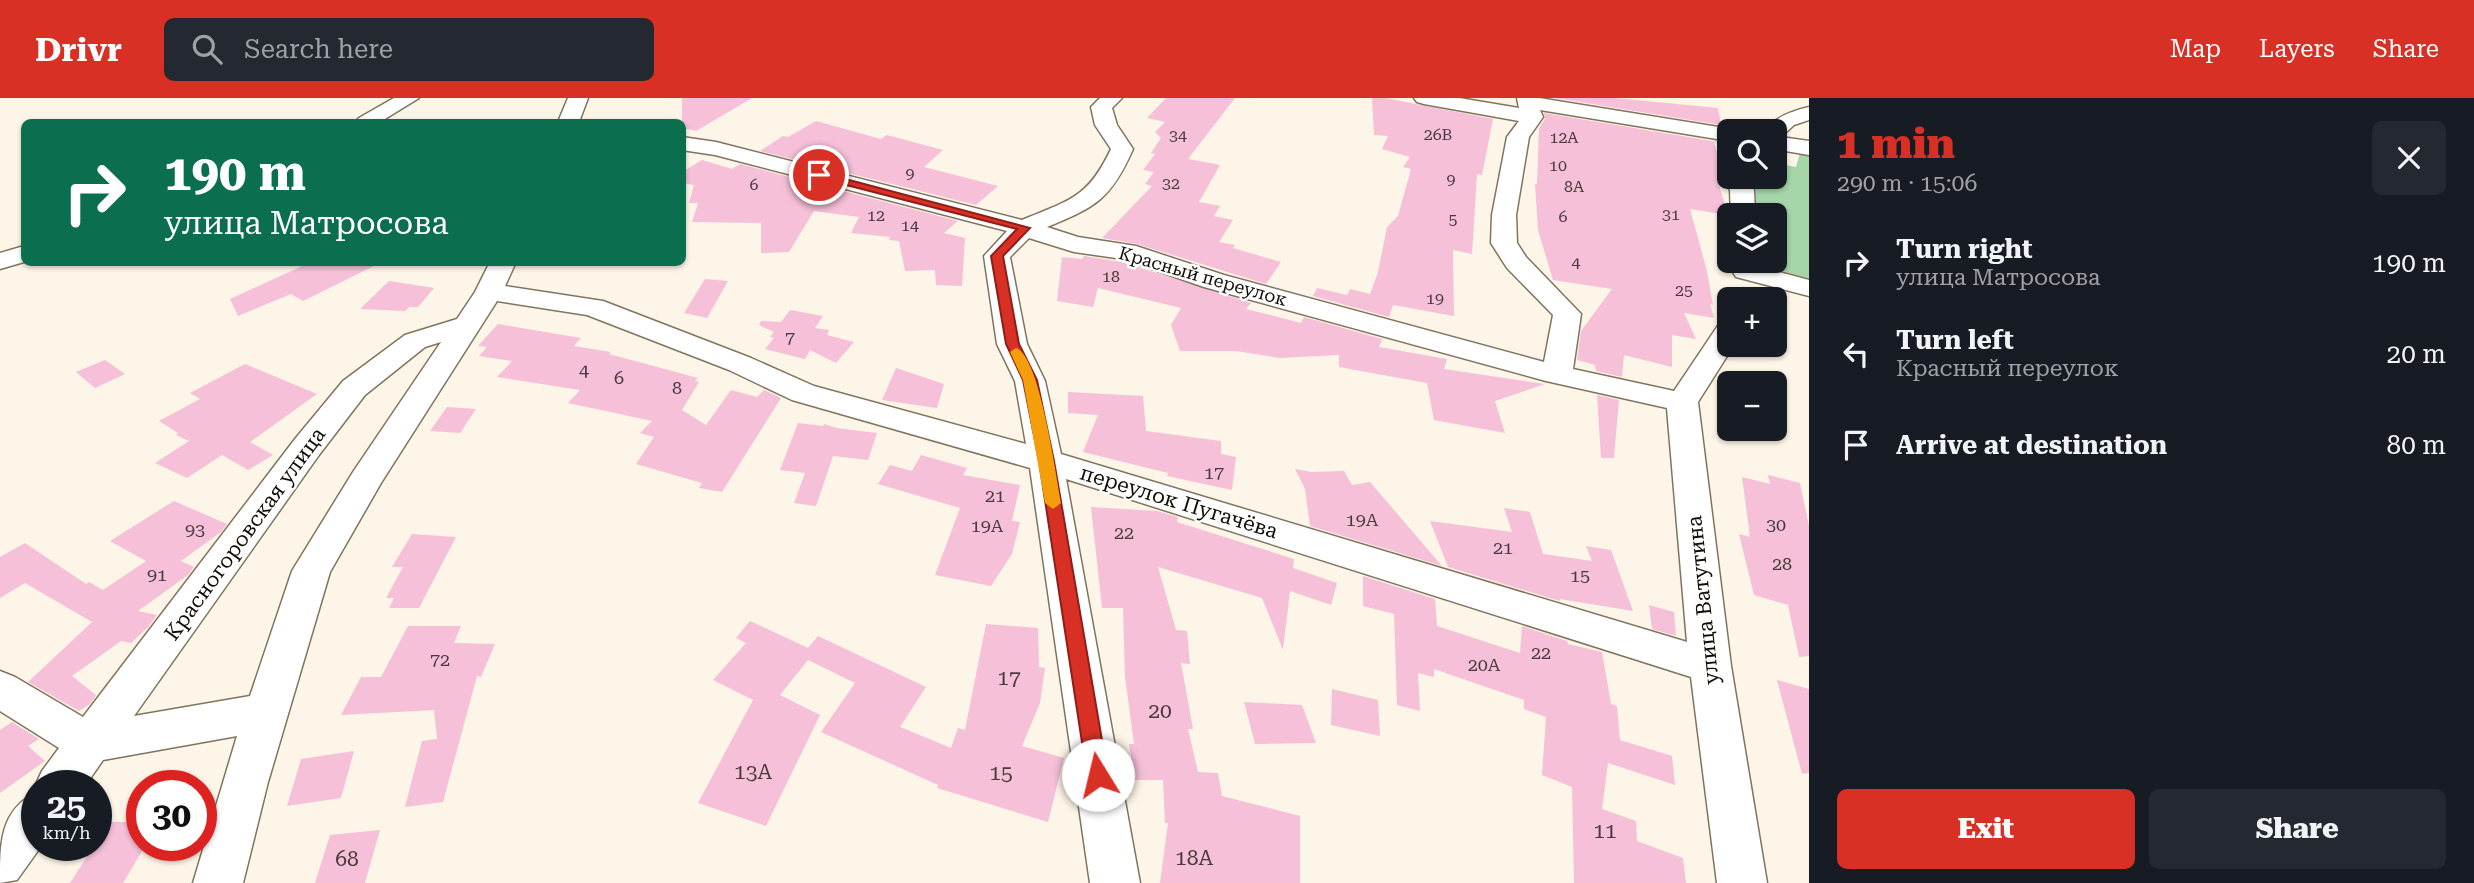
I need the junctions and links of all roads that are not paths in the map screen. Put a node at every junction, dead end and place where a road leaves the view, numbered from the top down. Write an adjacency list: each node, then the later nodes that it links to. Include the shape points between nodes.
1 (409, 98): 7 (street)
2 (578, 98): 8 (street)
3 (1112, 98): 14 (street, via 1101,107 1105,125 1122,149 1109,178 1087,199)
4 (1424, 98): 5 (street)
5 (1529, 106): 10 (street); 22 (street, via 1518,136 1504,215 1504,243 1516,262 1567,314)
6 (1809, 113): 9 (street)
7 (371, 119)
8 (570, 119)
9 (1787, 121)
10 (1717, 133)
11 (686, 144): 14 (street, Красный переулок)
12 (1787, 144): 13 (street)
13 (1809, 148)
14 (1024, 228): 22 (street, Красный переулок, via 1074,244 1128,252 1214,281); 24 (street, via 997,256 1012,344 1030,380)
15 (21, 255): 16 (street)
16 (0, 261)
17 (1765, 273): 19 (street)
18 (496, 277): 20 (street); 24 (street, переулок Пугачёва, via 593,307 803,393)
19 (1809, 288)
20 (467, 325): 27 (street, via 311,571); 28 (street, Красногоровская улица, via 415,341 355,388)
21 (1717, 348): 23 (street)
22 (1557, 375): 23 (street, Красный переулок)
23 (1682, 401): 25 (street, улица Ватутина)
24 (1046, 461): 25 (street, переулок Пугачёва); 33 (street)
25 (1710, 666): 34 (street, улица Ватутина)
26 (0, 689): 28 (street)
27 (267, 712): 28 (street); 32 (street)
28 (89, 743): 29 (street, Красногоровская улица)
29 (70, 770)
30 (21, 835): 31 (street)
31 (0, 863)
32 (218, 883)
33 (1115, 883)
34 (1742, 883)

